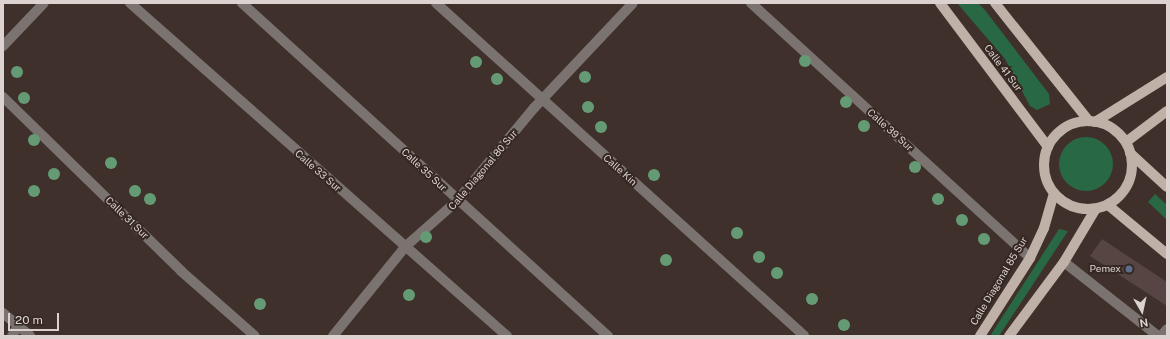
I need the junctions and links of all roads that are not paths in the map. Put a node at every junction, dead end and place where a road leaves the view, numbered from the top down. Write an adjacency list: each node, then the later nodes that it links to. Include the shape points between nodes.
1 (44, 3): 9 (street)
2 (130, 3): 23 (street, Calle 33 Sur, via 325,178)
3 (242, 3): 20 (street, Calle 35 Sur)
4 (436, 3): 12 (street, Calle Kin)
5 (633, 3): 12 (street, Calle Diagonal 80 Sur)
6 (751, 3): 25 (street, Calle 39 Sur)
7 (940, 3): 16 (main road, Calle 41 Sur)
8 (995, 3): 14 (main road)
9 (3, 46)
10 (1167, 77): 14 (main road)
11 (3, 97): 32 (street, Calle 31 Sur, via 192,281)
12 (542, 100): 20 (street, Calle Diagonal 80 Sur); 36 (street, Calle Kin)
13 (1167, 111): 15 (main road)
14 (1092, 122): 15 (main road, via 1116,131); 16 (main road, via 1062,130)
15 (1126, 142): 17 (main road)
16 (1048, 148): 19 (main road, via 1044,168)
17 (1130, 153): 18 (main road); 21 (main road, via 1132,170 1128,184)
18 (1167, 187)
19 (1054, 194): 22 (main road, via 1066,203); 25 (main road, Calle Diagonal 85 Sur, via 1044,228)
20 (457, 201): 23 (street, Calle Diagonal 80 Sur); 35 (street, Calle 35 Sur)
21 (1108, 205): 22 (main road); 24 (main road)
22 (1095, 210): 26 (main road)
23 (406, 246): 33 (street, Calle Diagonal 80 Sur); 34 (street, Calle 33 Sur)
24 (1167, 254)
25 (1030, 258): 37 (main road, Calle Diagonal 85 Sur)
26 (1064, 262): 38 (main road); 39 (street)
27 (3, 312): 28 (street)
28 (18, 326): 30 (street); 31 (street)
29 (1167, 329): 39 (street)
30 (12, 336)
31 (30, 336)
32 (255, 336)
33 (334, 336)
34 (507, 336)
35 (608, 336)
36 (804, 336)
37 (980, 336)
38 (1009, 336)
39 (1160, 336)

